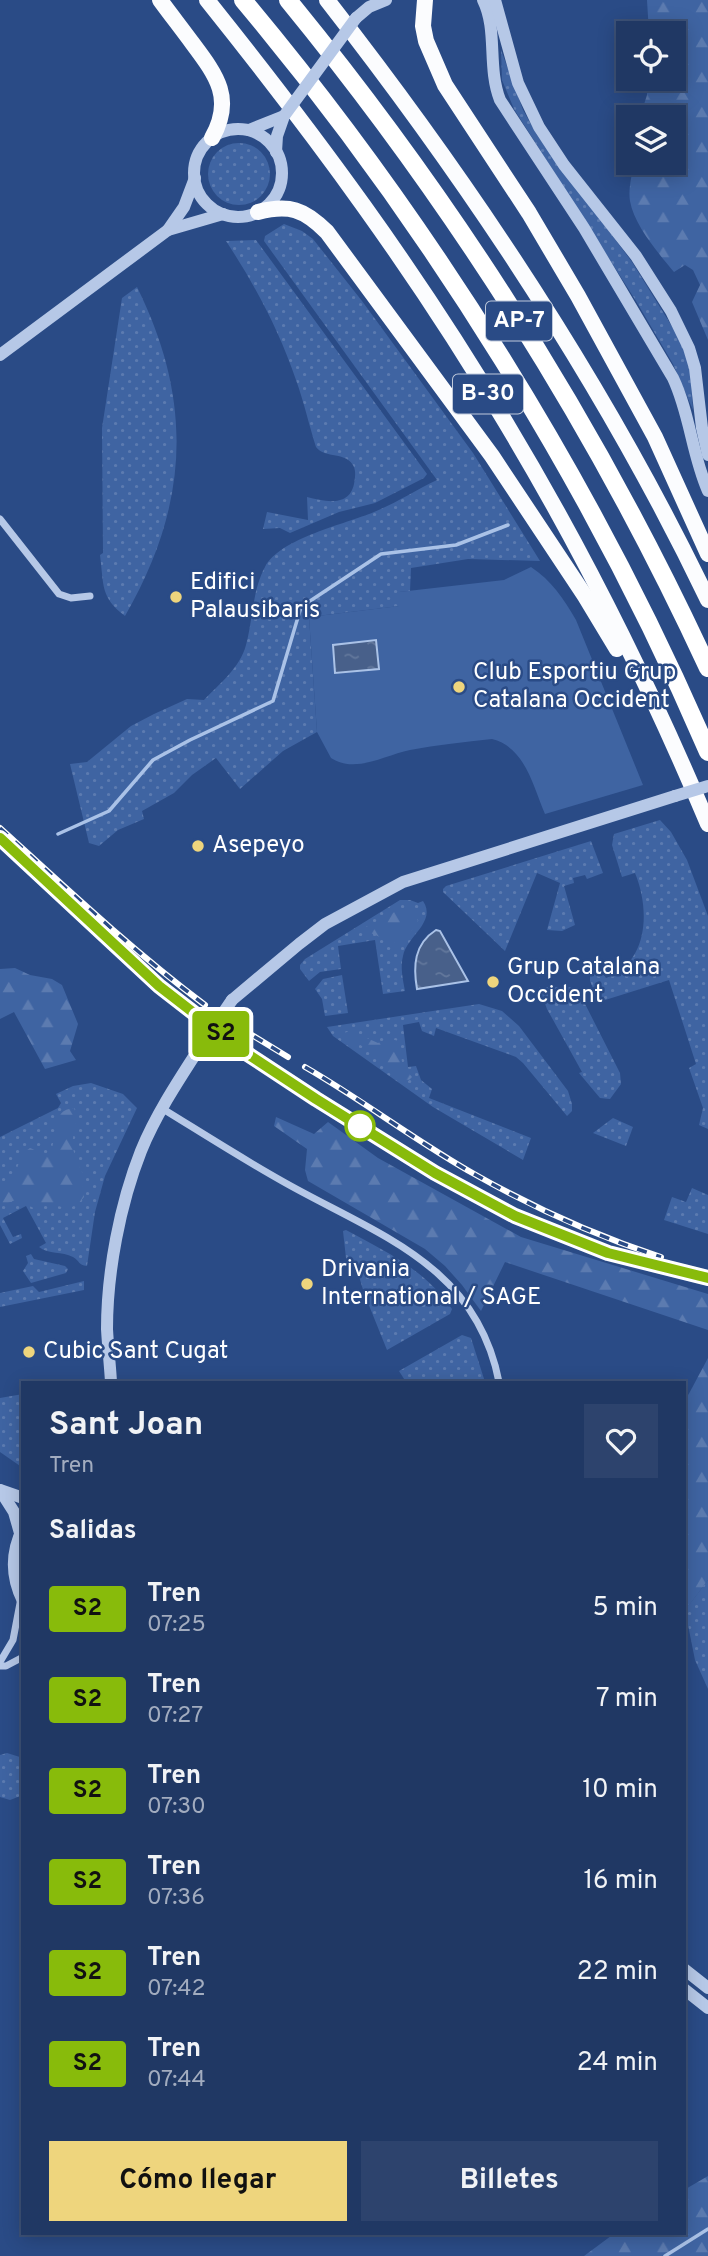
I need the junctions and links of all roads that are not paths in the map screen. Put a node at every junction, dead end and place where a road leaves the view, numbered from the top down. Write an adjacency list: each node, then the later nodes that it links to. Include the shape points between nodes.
1 (160, 0): 14 (highway, via 221,88 223,111)
2 (207, 0): 30 (highway, B-30, via 384,235 506,422 596,584)
3 (243, 0): 28 (highway, AP-7, via 362,152 504,365 620,568)
4 (288, 0): 27 (highway, AP-7, via 388,129 494,282 621,496)
5 (327, 0): 26 (highway, via 441,151 534,290 622,436)
6 (358, 0): 11 (street)
7 (386, 0): 11 (street)
8 (425, 0): 24 (highway, via 426,41 445,85 585,308 655,436)
9 (483, 0): 22 (street, via 500,100 584,228 673,378)
10 (495, 0): 21 (street, via 518,83 539,127 636,256 690,348)
11 (356, 18): 12 (street, bridge)
12 (284, 116): 13 (street); 15 (street)
13 (249, 131): 14 (street, via 227,130); 15 (street, via 263,137)
14 (212, 138): 16 (street, via 198,156)
15 (276, 152): 17 (street, via 280,184 271,202)
16 (195, 178): 18 (street, via 205,201); 19 (street, via 184,207)
17 (258, 212): 18 (street); 30 (highway, B-30, via 276,207 307,215 338,244 492,456 586,596)
18 (223, 214): 19 (street)
19 (168, 230): 20 (street)
20 (0, 355)
21 (708, 455)
22 (708, 491)
23 (0, 519): 25 (street, via 59,594)
24 (708, 554)
25 (90, 596)
26 (708, 600)
27 (708, 668)
28 (708, 752)
29 (708, 786): 32 (street, bridge, via 403,882 325,924 232,1000)
30 (698, 799): 31 (highway, B-30)
31 (708, 824)
32 (163, 1109): 33 (street, via 141,1151 111,1268 107,1329); 34 (street, via 282,1181 406,1247 432,1267 474,1314)
33 (111, 1381)
34 (499, 1381)
35 (0, 1490): 36 (street); 37 (street)
36 (21, 1497)
37 (21, 1530): 38 (street, via 13,1561)
38 (21, 1596)
39 (21, 1604): 41 (street, via 13,1640)
40 (21, 1658): 41 (street, via 6,1666)
41 (0, 1664)
42 (686, 1971): 43 (street)
43 (708, 1988)
44 (686, 1991): 45 (street)
45 (708, 2008)

